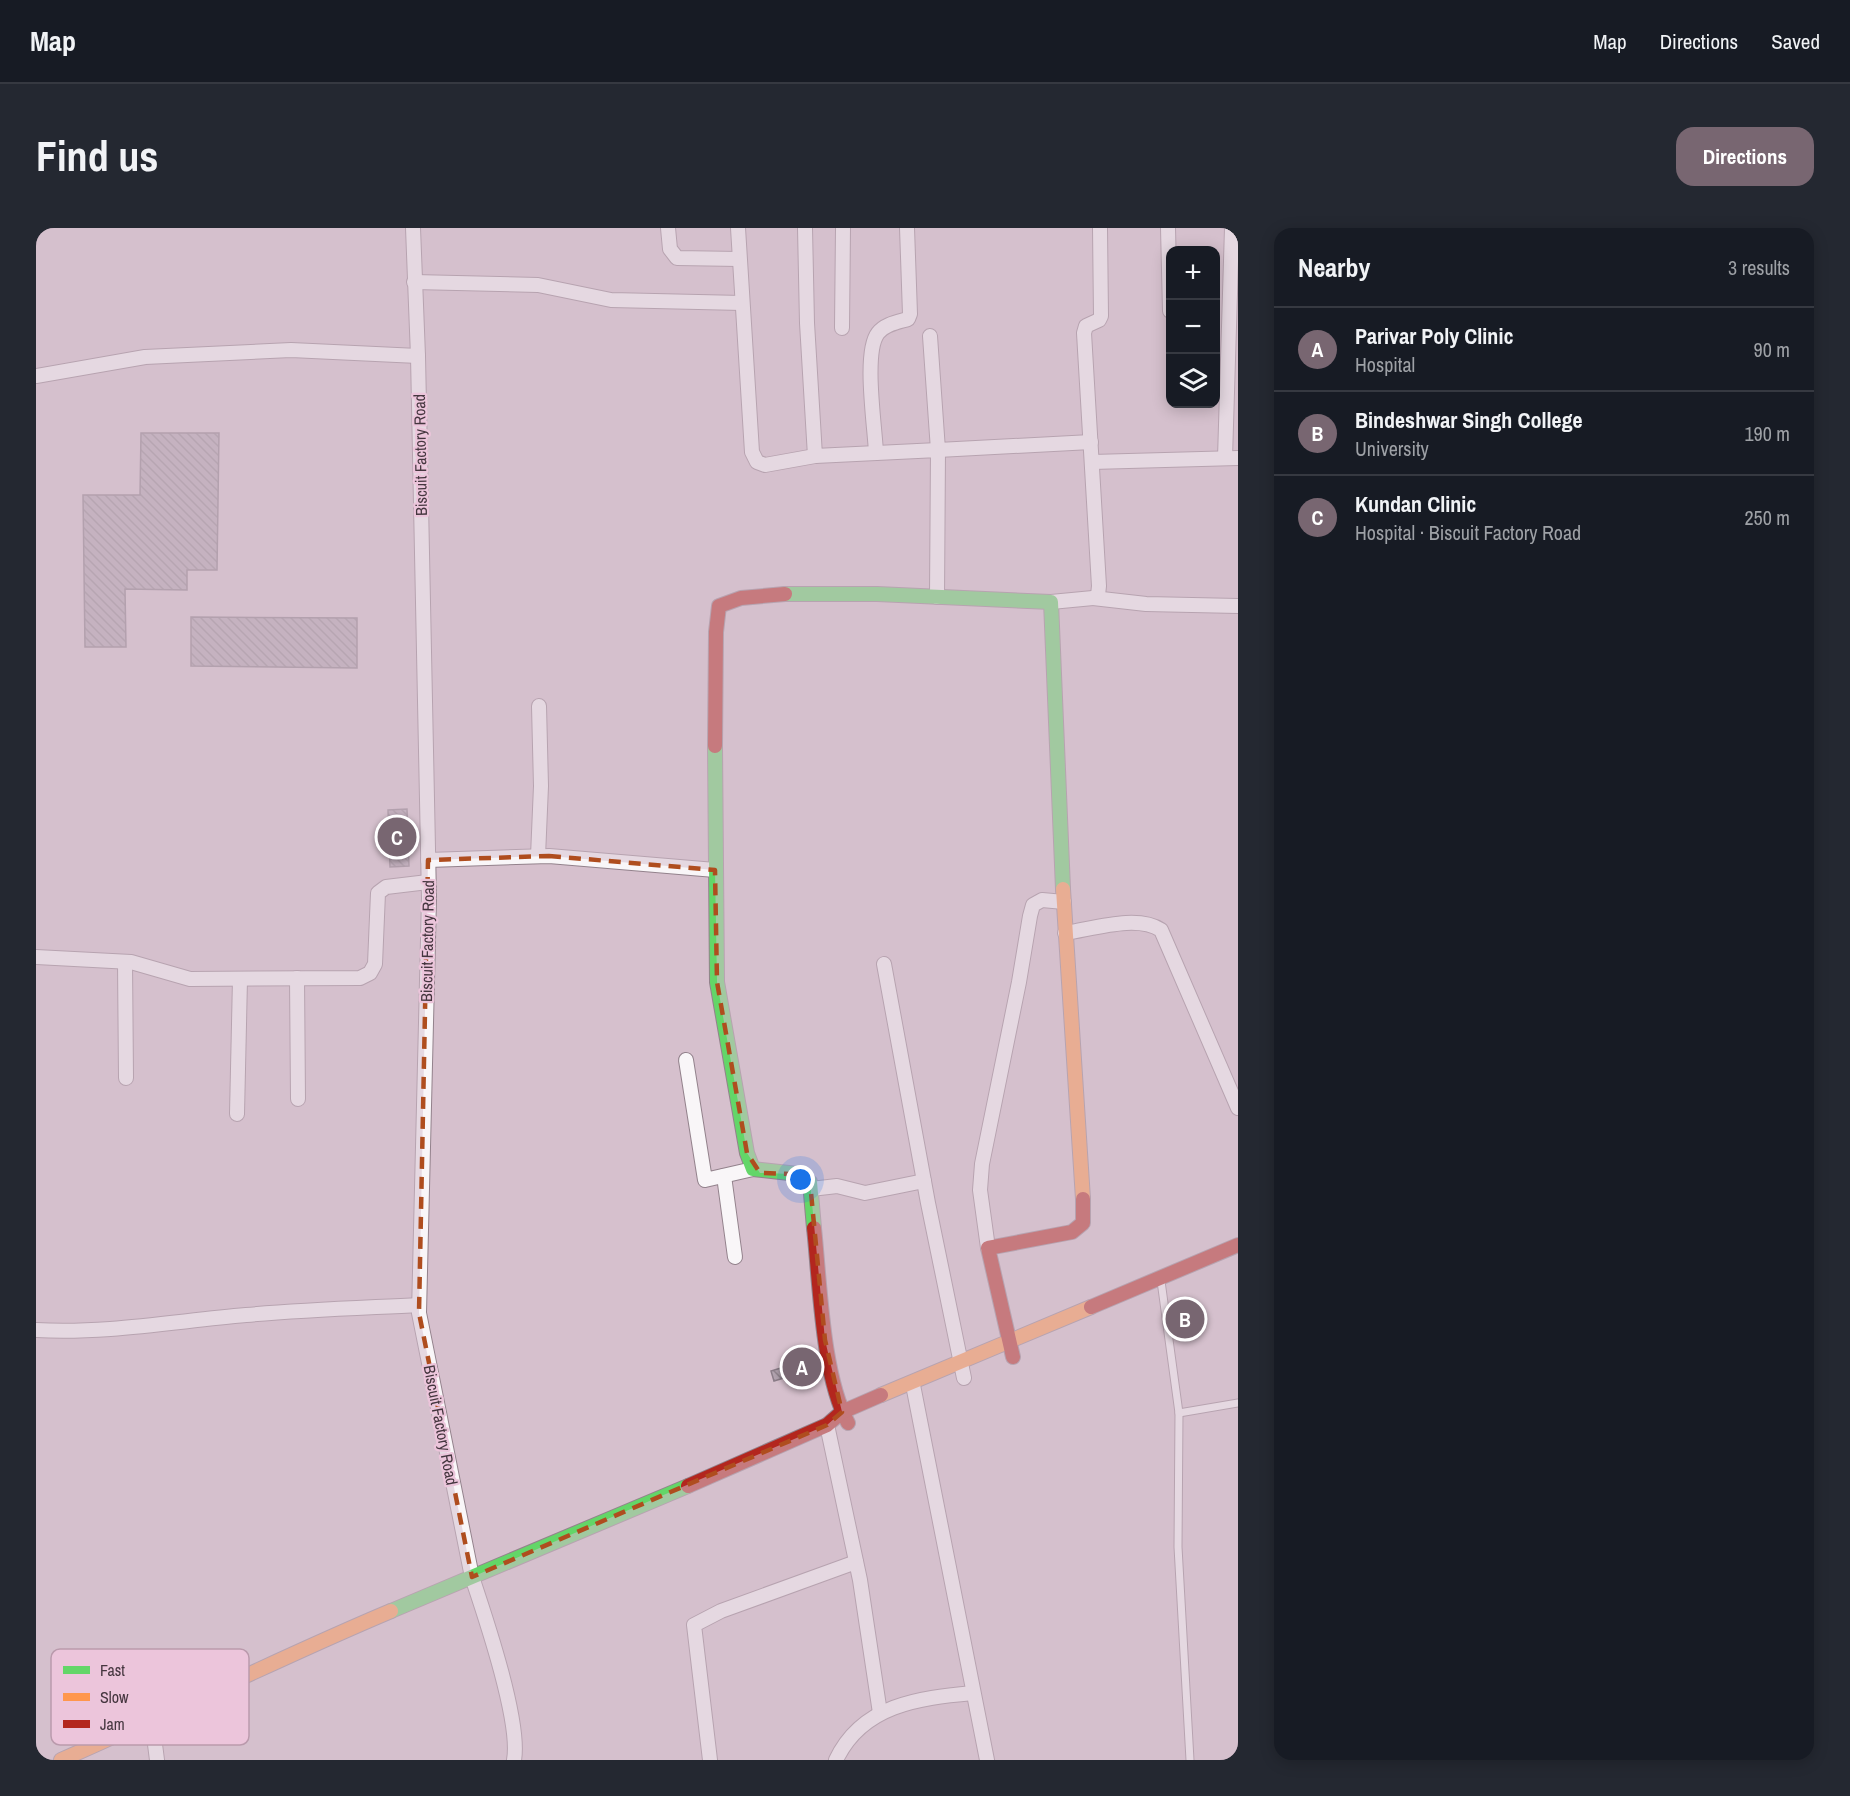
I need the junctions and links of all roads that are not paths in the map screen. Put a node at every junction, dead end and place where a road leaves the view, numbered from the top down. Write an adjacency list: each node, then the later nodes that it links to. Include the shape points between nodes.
1 (413, 228): 11 (street, Biscuit Factory Road)
2 (668, 228): 10 (street, via 669,249 677,258)
3 (738, 228): 10 (street)
4 (805, 228): 21 (street)
5 (843, 228): 14 (street)
6 (907, 228): 20 (street, via 910,314 908,319 886,326 873,341)
7 (1100, 228): 18 (street, via 1101,316 1086,326 1084,333)
8 (1168, 228): 12 (street)
9 (1232, 228): 22 (street)
10 (740, 260): 13 (street)
11 (414, 282): 13 (street, via 538,285 611,300); 16 (street, Biscuit Factory Road)
12 (1170, 300)
13 (742, 303): 21 (street, via 754,458 765,465)
14 (842, 328)
15 (930, 336): 19 (street)
16 (418, 356): 17 (street, via 291,350 145,357); 30 (street, Biscuit Factory Road)
17 (36, 376)
18 (1091, 442): 19 (street); 23 (street)
19 (938, 450): 20 (street); 24 (street)
20 (876, 453): 21 (street)
21 (816, 456)
22 (1232, 458): 23 (street)
23 (1092, 462): 25 (street, via 1099,586 1098,595)
24 (937, 597): 26 (street); 31 (street, via 789,594 743,596 719,606)
25 (1093, 598): 26 (street); 27 (street, via 1146,604)
26 (1051, 602): 33 (street)
27 (1238, 606)
28 (538, 706): 29 (street)
29 (538, 856): 30 (street); 31 (street)
30 (428, 860): 32 (street, Biscuit Factory Road)
31 (715, 870): 45 (street, via 717,982)
32 (428, 882): 38 (street, via 386,887 378,893 375,964 370,973 360,978); 53 (street, Biscuit Factory Road)
33 (1064, 902): 34 (street); 50 (street, via 1042,900 1033,905 1029,916 981,1171)
34 (1065, 933): 43 (street, via 1126,924 1153,925 1161,930); 50 (street, via 1083,1223 1072,1232)
35 (36, 957): 36 (street)
36 (125, 962): 39 (street, via 180,977); 41 (street)
37 (884, 964): 47 (street)
38 (297, 978): 39 (street); 42 (street)
39 (240, 979): 44 (street)
40 (686, 1060): 46 (street, via 705,1180)
41 (126, 1078)
42 (298, 1099)
43 (1237, 1105)
44 (237, 1114)
45 (753, 1169): 46 (street); 48 (street, via 802,1175)
46 (724, 1176): 51 (street)
47 (924, 1181): 48 (street, via 865,1193 837,1186); 59 (street)
48 (811, 1189): 65 (street, via 821,1311)
49 (1238, 1245): 52 (street)
50 (988, 1248): 57 (street)
51 (735, 1257)
52 (1161, 1278): 54 (street); 63 (lane)
53 (419, 1305): 56 (street, via 245,1315 143,1327); 68 (street, Biscuit Factory Road)
54 (1093, 1307): 55 (street); 57 (street)
55 (1099, 1321)
56 (36, 1330)
57 (1010, 1342): 58 (street); 59 (street)
58 (1014, 1357)
59 (962, 1363): 60 (street); 61 (street)
60 (964, 1378)
61 (914, 1395): 65 (street); 70 (street)
62 (1238, 1403): 63 (lane)
63 (1179, 1413): 80 (lane, via 1178,1546)
64 (871, 1415): 65 (street)
65 (845, 1418): 66 (street)
66 (827, 1425): 67 (street); 68 (street)
67 (856, 1562): 71 (street); 77 (street, via 721,1611 694,1625)
68 (472, 1577): 69 (street); 76 (street, Biscuit Factory Road, via 510,1709)
69 (249, 1673)
70 (973, 1693): 71 (street, via 912,1700); 79 (street)
71 (880, 1713): 78 (street, via 850,1737)
72 (96, 1745): 74 (street)
73 (155, 1745): 75 (street)
74 (62, 1760)
75 (157, 1760)
76 (514, 1760)
77 (710, 1760)
78 (836, 1760)
79 (987, 1760)
80 (1190, 1760)

